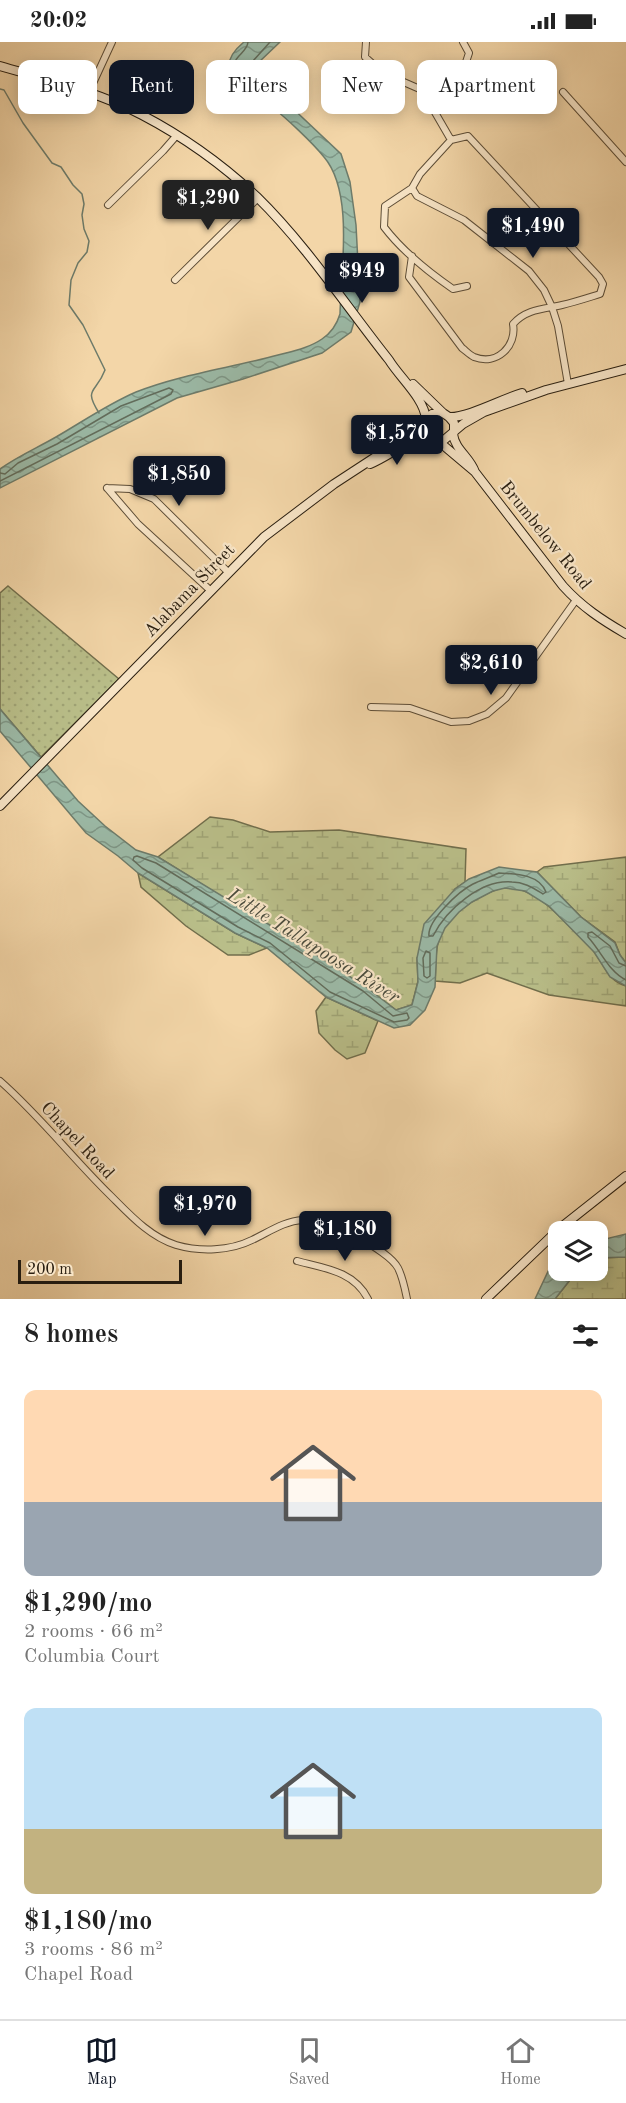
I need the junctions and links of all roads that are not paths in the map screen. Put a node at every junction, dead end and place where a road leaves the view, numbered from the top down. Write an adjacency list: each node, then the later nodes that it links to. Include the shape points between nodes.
1 (112, 42): 7 (street)
2 (366, 42): 8 (street, via 365,57 383,72)
3 (463, 42): 4 (street, via 469,53)
4 (467, 60)
5 (0, 66): 6 (main road)
6 (18, 71)
7 (97, 75)
8 (417, 88)
9 (563, 92): 14 (street)
10 (97, 95): 12 (main road)
11 (436, 114): 13 (street)
12 (177, 135): 16 (main road); 17 (street)
13 (451, 140): 15 (street); 21 (street, via 468,136 603,284 600,294)
14 (626, 162)
15 (412, 188): 18 (street, via 385,206 383,217 384,227); 21 (street, via 417,196 464,220 529,271)
16 (258, 198): 19 (street); 22 (main road)
17 (108, 205)
18 (412, 256): 20 (street, via 453,289); 21 (street, via 409,277 473,357 498,357 506,352 518,318)
19 (175, 280)
20 (467, 286)
21 (552, 307): 24 (street)
22 (389, 360): 26 (main road); 27 (main road, via 422,403)
23 (626, 369): 24 (main road)
24 (568, 384): 25 (main road)
25 (546, 390): 26 (main road, via 499,400 464,415); 28 (main road, via 484,412)
26 (446, 415): 27 (main road, via 432,414); 28 (main road, via 454,423)
27 (425, 420): 29 (main road, via 425,430); 30 (main road, Alabama Street)
28 (454, 433): 29 (main road, via 444,440); 31 (main road, Brumbelow Road, via 456,446 470,460)
29 (434, 438): 30 (main road, Alabama Street, via 415,439); 31 (main road, Brumbelow Road)
30 (359, 469): 32 (main road, Alabama Street, via 296,511)
31 (475, 472): 34 (main road, Brumbelow Road)
32 (229, 573): 33 (main road, Alabama Street); 33 (street, via 154,499 130,489 107,488 138,524)
33 (211, 591): 37 (main road, Alabama Street)
34 (576, 600): 35 (main road, Brumbelow Road); 36 (street, via 506,698 487,714 451,722 410,708)
35 (626, 634)
36 (371, 707)
37 (0, 806)
38 (0, 1081): 42 (street, Chapel Road, via 134,1219 175,1245 220,1249 305,1219 384,1252 398,1267)
39 (626, 1176): 43 (main road, via 559,1229)
40 (297, 1261): 41 (street, via 350,1277)
41 (368, 1299)
42 (407, 1299)
43 (486, 1299)

